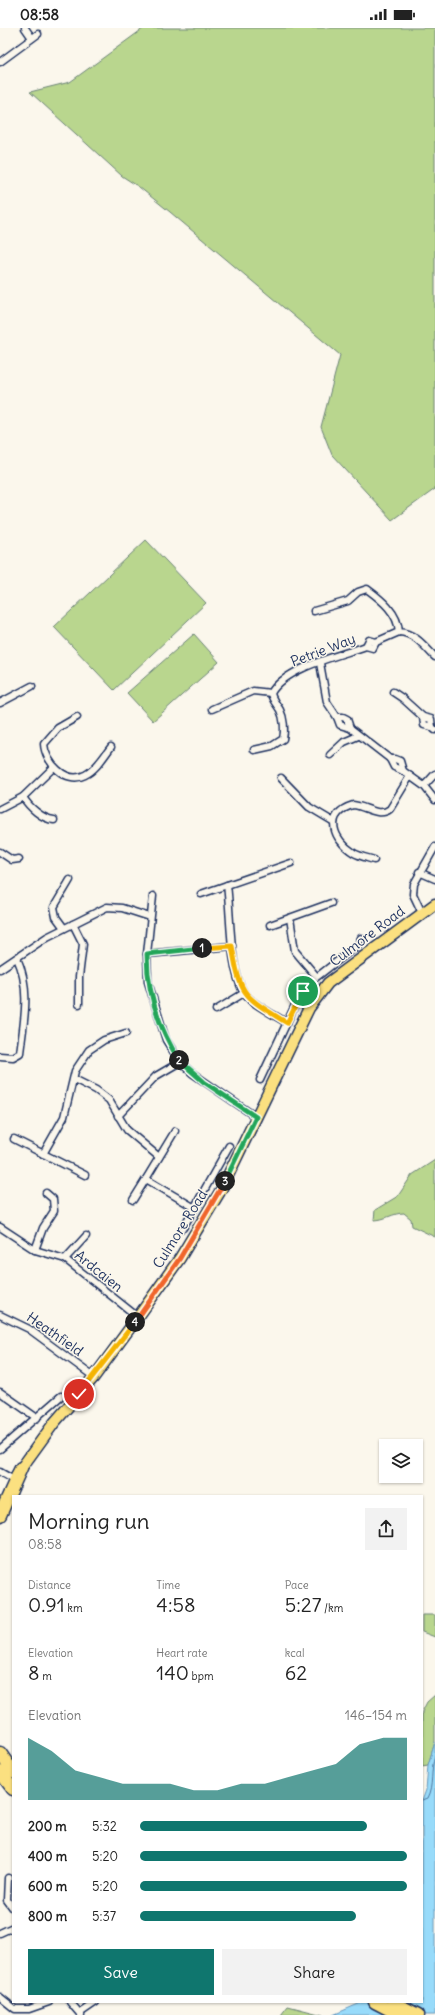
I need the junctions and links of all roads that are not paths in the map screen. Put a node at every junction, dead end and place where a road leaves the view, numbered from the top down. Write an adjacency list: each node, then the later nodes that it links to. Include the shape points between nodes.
1 (26, 28): 2 (street, via 35,36)
2 (0, 62)
3 (314, 610): 4 (street, via 348,601 358,592 367,589 391,610 398,622)
4 (399, 632): 5 (street, via 411,635); 6 (street, Petrie Way, via 376,642 369,640 366,646)
5 (435, 657)
6 (320, 662): 9 (street, Petrie Way, via 292,673 275,686); 14 (street, via 327,702 337,718 347,719 350,728)
7 (32, 686): 10 (street)
8 (393, 692): 13 (street, via 423,717 431,719)
9 (271, 693): 11 (street, via 253,691); 16 (street, via 281,711 283,739 272,746)
10 (0, 703)
11 (212, 709)
12 (77, 717): 18 (street, via 58,728 44,744 47,758)
13 (433, 728)
14 (358, 736): 17 (street, via 344,742); 20 (street, via 390,759 394,767)
15 (111, 747): 18 (street, via 85,775 69,776)
16 (254, 750)
17 (330, 754)
18 (54, 767): 23 (street)
19 (435, 774): 22 (street)
20 (410, 776): 22 (street); 27 (street, via 390,809 380,813 353,805 341,810)
21 (281, 778): 27 (street, via 308,807)
22 (424, 786): 24 (street)
23 (24, 797): 25 (street); 26 (street, via 37,812 48,820)
24 (435, 800)
25 (1, 806)
26 (54, 820)
27 (334, 822): 31 (street, via 340,841 354,853)
28 (435, 847): 33 (street)
29 (0, 852): 30 (street, via 12,860)
30 (19, 859)
31 (374, 860)
32 (291, 863): 36 (street)
33 (419, 872): 34 (street); 41 (street, via 413,894)
34 (435, 879)
35 (70, 880): 46 (street, via 54,907 56,917)
36 (227, 885): 37 (street); 48 (street)
37 (201, 894)
38 (152, 896): 42 (street)
39 (331, 903): 43 (street)
40 (435, 904): 41 (main road, Culmore Road)
41 (422, 913): 63 (main road, Culmore Road, via 328,983 309,1008)
42 (150, 917): 44 (street, via 122,908 107,907); 49 (street)
43 (290, 918): 45 (street); 52 (street, via 294,951)
44 (73, 924): 46 (street); 54 (street, via 83,944)
45 (270, 925)
46 (64, 928): 50 (street)
47 (361, 938): 52 (street, via 358,945)
48 (232, 946): 49 (street); 53 (street, via 238,979)
49 (147, 954): 59 (street, via 148,982 154,1004 166,1040)
50 (17, 958): 51 (street); 58 (street, via 25,982 25,1011 20,1053 13,1057)
51 (0, 969)
52 (316, 976): 56 (street, via 303,991)
53 (244, 993): 55 (street); 56 (street, via 250,1000)
54 (79, 1004)
55 (216, 1010)
56 (287, 1023): 61 (street)
57 (126, 1033): 60 (street, via 104,1040 89,1050 75,1071)
58 (0, 1056)
59 (180, 1062): 62 (street, via 156,1076); 63 (street, via 204,1082)
60 (74, 1079): 62 (street, via 109,1100); 67 (street, via 64,1117)
61 (260, 1080)
62 (118, 1116): 68 (street, via 127,1130)
63 (256, 1117): 80 (main road, Culmore Road, via 221,1190 180,1258)
64 (174, 1131): 68 (street)
65 (14, 1139): 67 (street)
66 (229, 1146): 73 (street)
67 (43, 1154): 69 (street)
68 (159, 1157): 70 (street)
69 (85, 1175)
70 (146, 1180): 72 (street); 73 (street)
71 (46, 1193): 77 (street, via 53,1199 54,1211 43,1228)
72 (133, 1200)
73 (195, 1208): 75 (street)
74 (0, 1227): 77 (street, Ardcaien)
75 (183, 1228)
76 (86, 1236): 78 (street)
77 (35, 1250): 78 (street, Ardcaien)
78 (65, 1259): 80 (street, Ardcaien)
79 (0, 1315): 81 (street, Heathfield, via 29,1329)
80 (138, 1317): 81 (main road, Culmore Road)
81 (94, 1377): 86 (main road, Culmore Road, via 54,1423)
82 (0, 1392): 84 (street)
83 (61, 1396): 84 (street)
84 (37, 1418): 85 (street)
85 (0, 1448)
86 (21, 1468): 88 (main road, Culmore Road); 90 (highway)
87 (0, 1472): 88 (street)
88 (14, 1480): 89 (main road, Culmore Road)
89 (0, 1504)
90 (0, 1515)
91 (0, 1753): 92 (highway)
92 (4, 1774): 93 (highway)
93 (12, 1787)
94 (8, 1878): 95 (street, via 7,1900)
95 (12, 1907)
96 (12, 1927): 97 (street)
97 (0, 1933)
98 (0, 1997): 99 (street, via 15,2009 29,2009)
99 (46, 2003)
100 (71, 2003): 104 (street)
101 (95, 2003): 104 (street)
102 (377, 2003): 105 (highway)
103 (395, 2003): 106 (highway)
104 (81, 2014)
105 (400, 2015)
106 (418, 2015)

